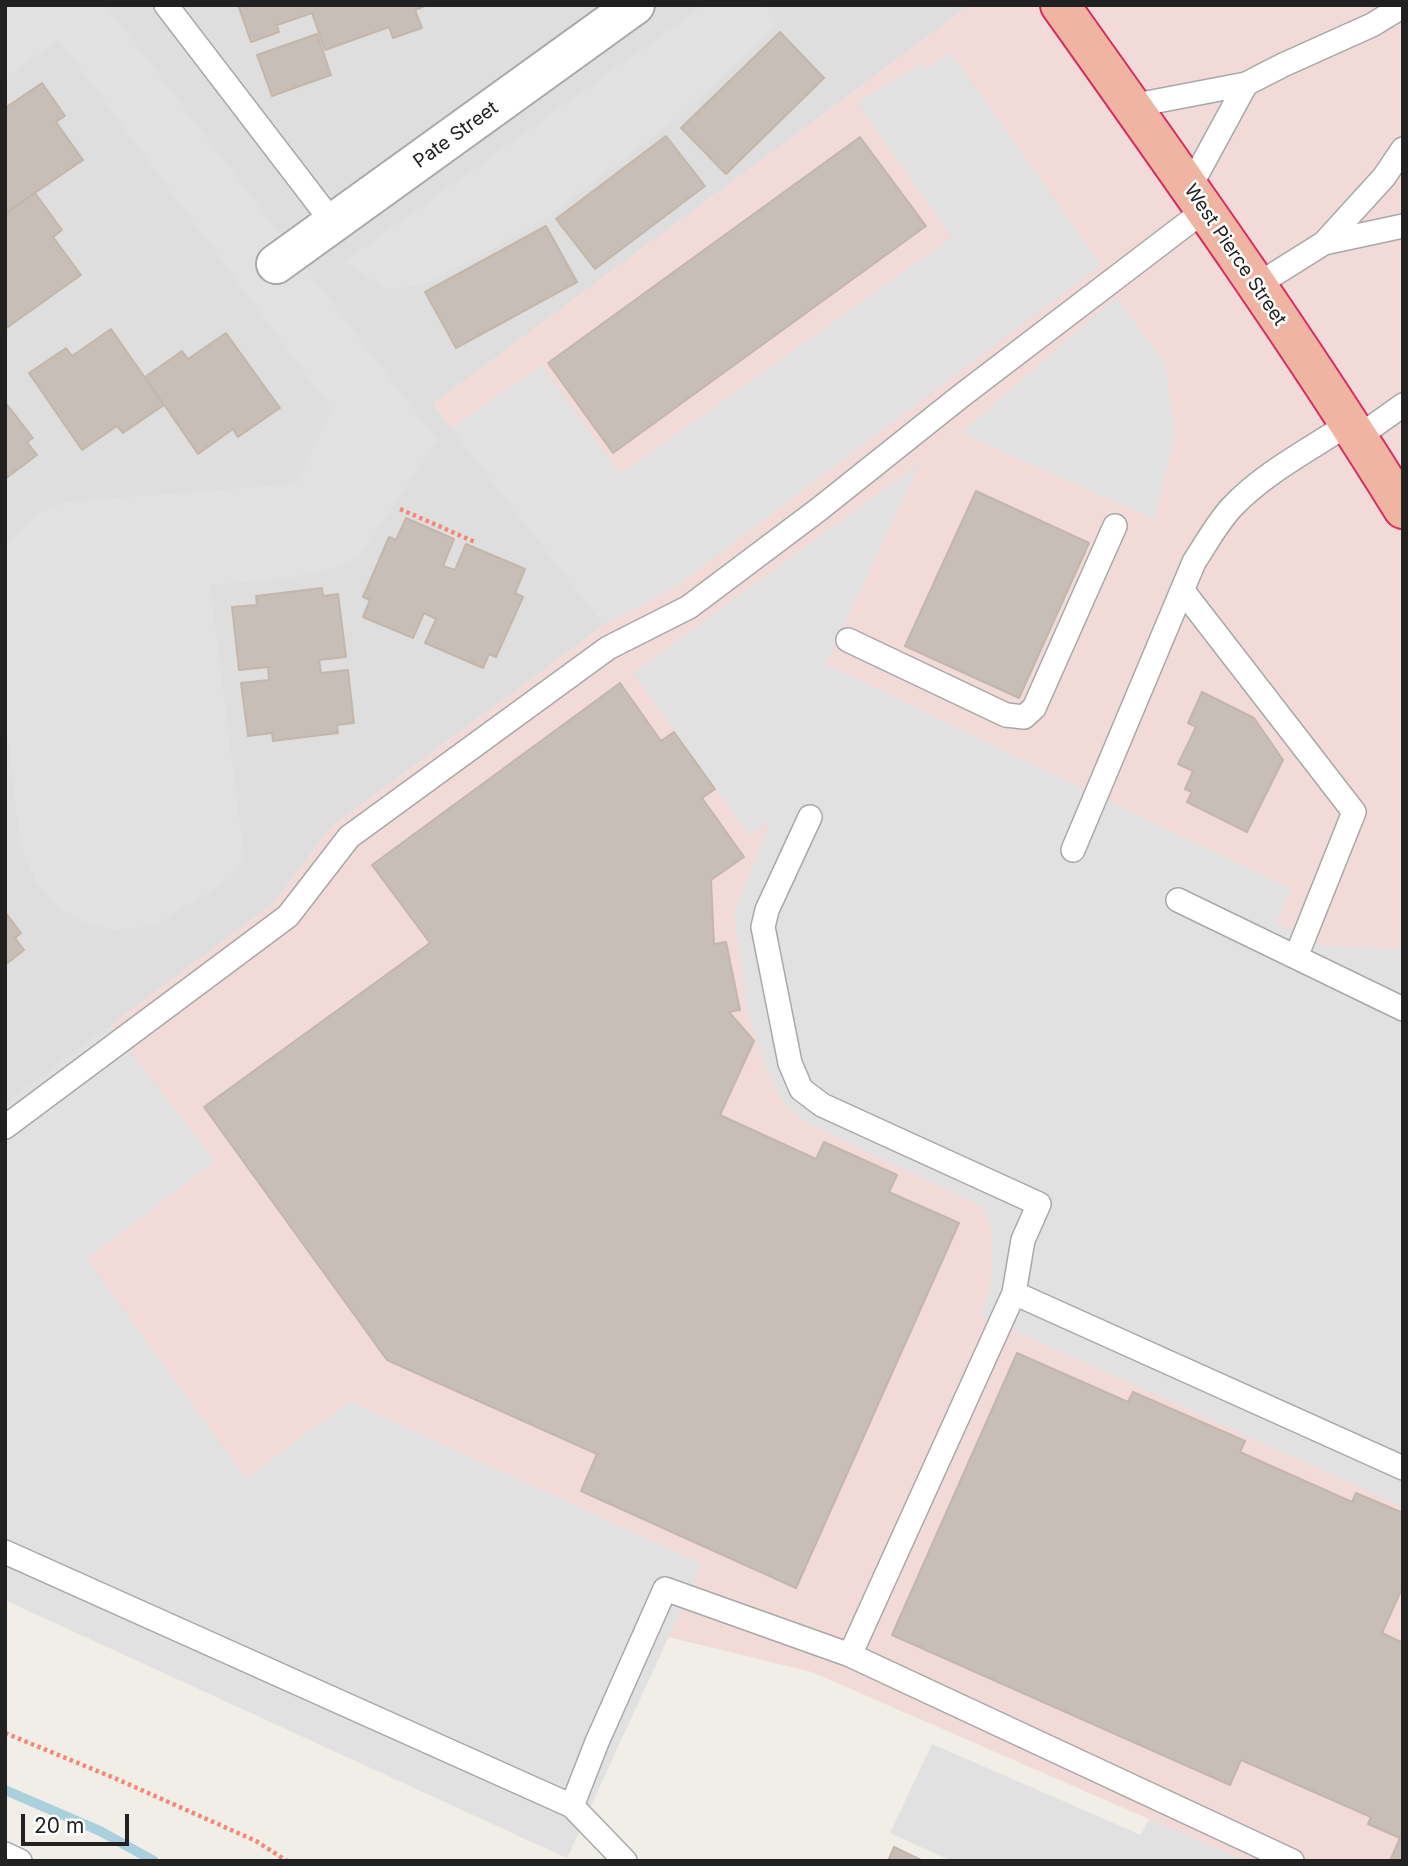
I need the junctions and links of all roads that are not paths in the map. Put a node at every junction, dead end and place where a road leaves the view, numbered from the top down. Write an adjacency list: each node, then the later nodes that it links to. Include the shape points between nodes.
1 (166, 5): 9 (lane)
2 (635, 5): 9 (street, Pate Street)
3 (1060, 5): 6 (highway, West Pierce Street)
4 (1403, 6): 5 (lane)
5 (1246, 84): 6 (lane); 8 (lane)
6 (1132, 106): 8 (highway, West Pierce Street)
7 (1403, 149): 11 (lane)
8 (1198, 198): 13 (highway, West Pierce Street); 25 (lane, via 818,510 689,607 608,648 349,837 288,916)
9 (334, 223): 12 (street, Pate Street)
10 (1403, 226): 11 (lane)
11 (1324, 243): 13 (lane)
12 (276, 264)
13 (1257, 285): 15 (highway, West Pierce Street)
14 (1403, 405): 15 (lane)
15 (1353, 431): 16 (highway, West Pierce Street); 18 (lane, via 1260,482 1230,508 1195,562)
16 (1403, 509)
17 (1115, 526): 19 (lane, via 1034,708 1024,717 1006,715)
18 (1183, 591): 21 (lane); 23 (lane, via 1354,812)
19 (848, 640)
20 (810, 817): 26 (lane, via 763,927 790,1063 801,1089 822,1105 1039,1204 1023,1241)
21 (1073, 850)
22 (1178, 900): 23 (lane)
23 (1296, 957): 24 (lane)
24 (1403, 1009)
25 (5, 1127)
26 (1014, 1293): 27 (lane); 29 (lane)
27 (1403, 1468)
28 (5, 1552): 30 (lane)
29 (850, 1656): 30 (lane, via 665,1589); 34 (lane)
30 (572, 1806): 33 (lane)
31 (5, 1854): 32 (lane)
32 (20, 1861)
33 (625, 1861)
34 (1292, 1861)

